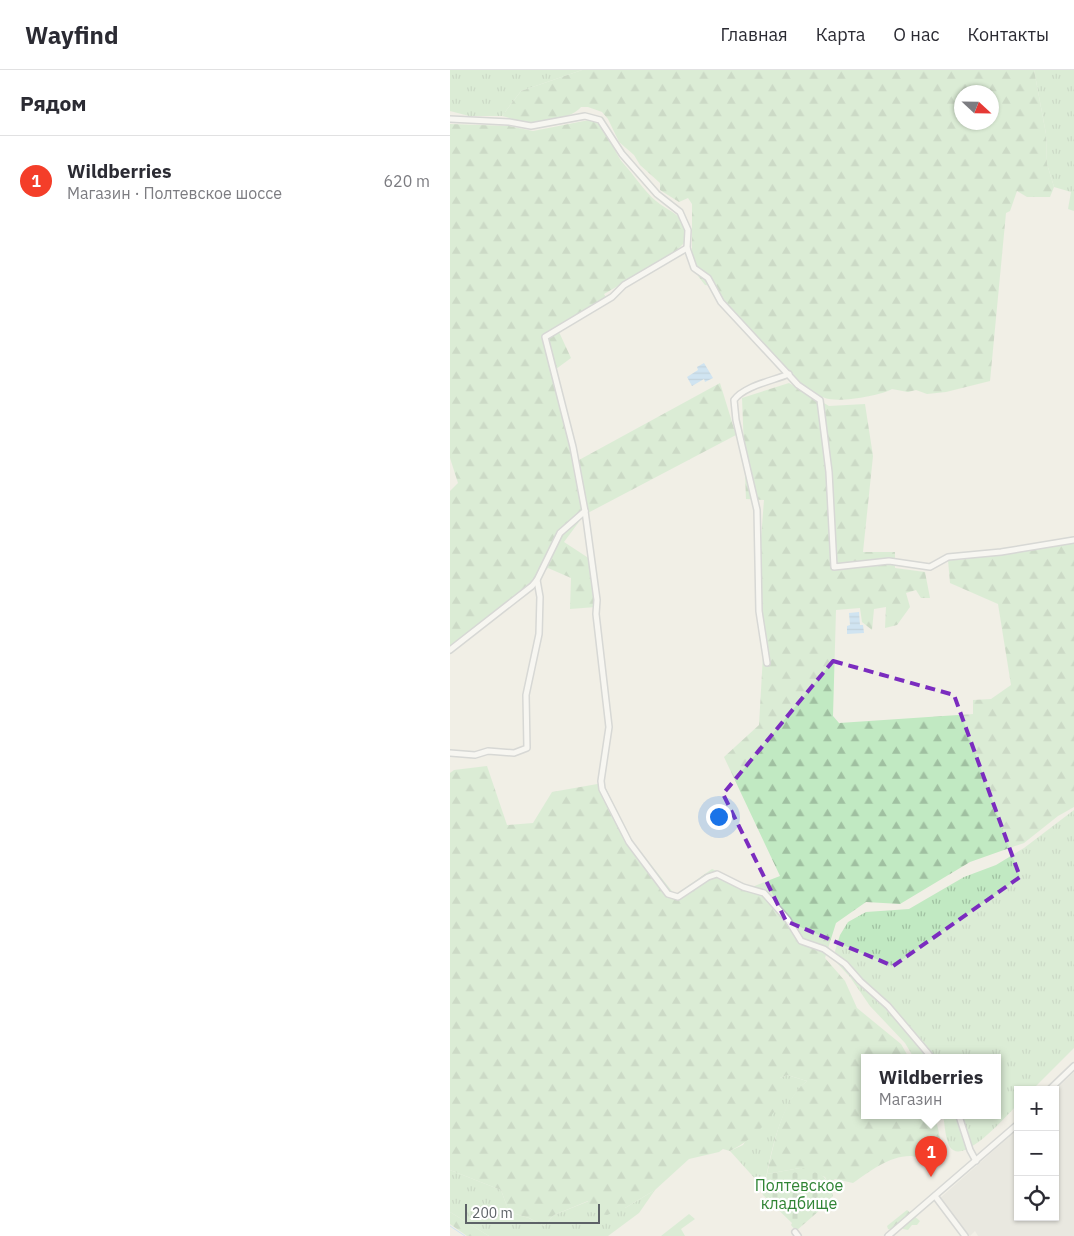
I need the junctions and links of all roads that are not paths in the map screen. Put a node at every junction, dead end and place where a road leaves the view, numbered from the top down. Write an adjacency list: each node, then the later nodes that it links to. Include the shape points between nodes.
1 (450, 119): 2 (street, via 531,126 585,116 600,120 622,154 657,194 685,219)
2 (687, 248): 3 (street, via 694,268 708,278 721,302); 4 (street, via 624,285 612,298 545,337 566,416)
3 (789, 374): 5 (street, via 798,385 820,400 829,472 834,567 889,561 930,567 948,557); 8 (street, via 737,395 734,400 757,510 759,611)
4 (585, 511): 6 (street, via 560,533); 10 (street, via 609,727 602,789 629,842 673,897 717,874 764,893 788,920 801,941 824,949 845,964 888,1006)
5 (1074, 540)
6 (538, 580): 7 (street); 9 (street, via 539,634 526,695 527,748 514,754 488,751 475,755)
7 (450, 650)
8 (767, 663)
9 (450, 753)
10 (929, 1054)
11 (1074, 1066): 12 (street)
12 (1053, 1086)
13 (960, 1119): 15 (street)
14 (1014, 1128): 15 (street)
15 (976, 1161): 16 (street)
16 (935, 1196): 17 (street); 18 (street)
17 (888, 1236)
18 (965, 1236)

